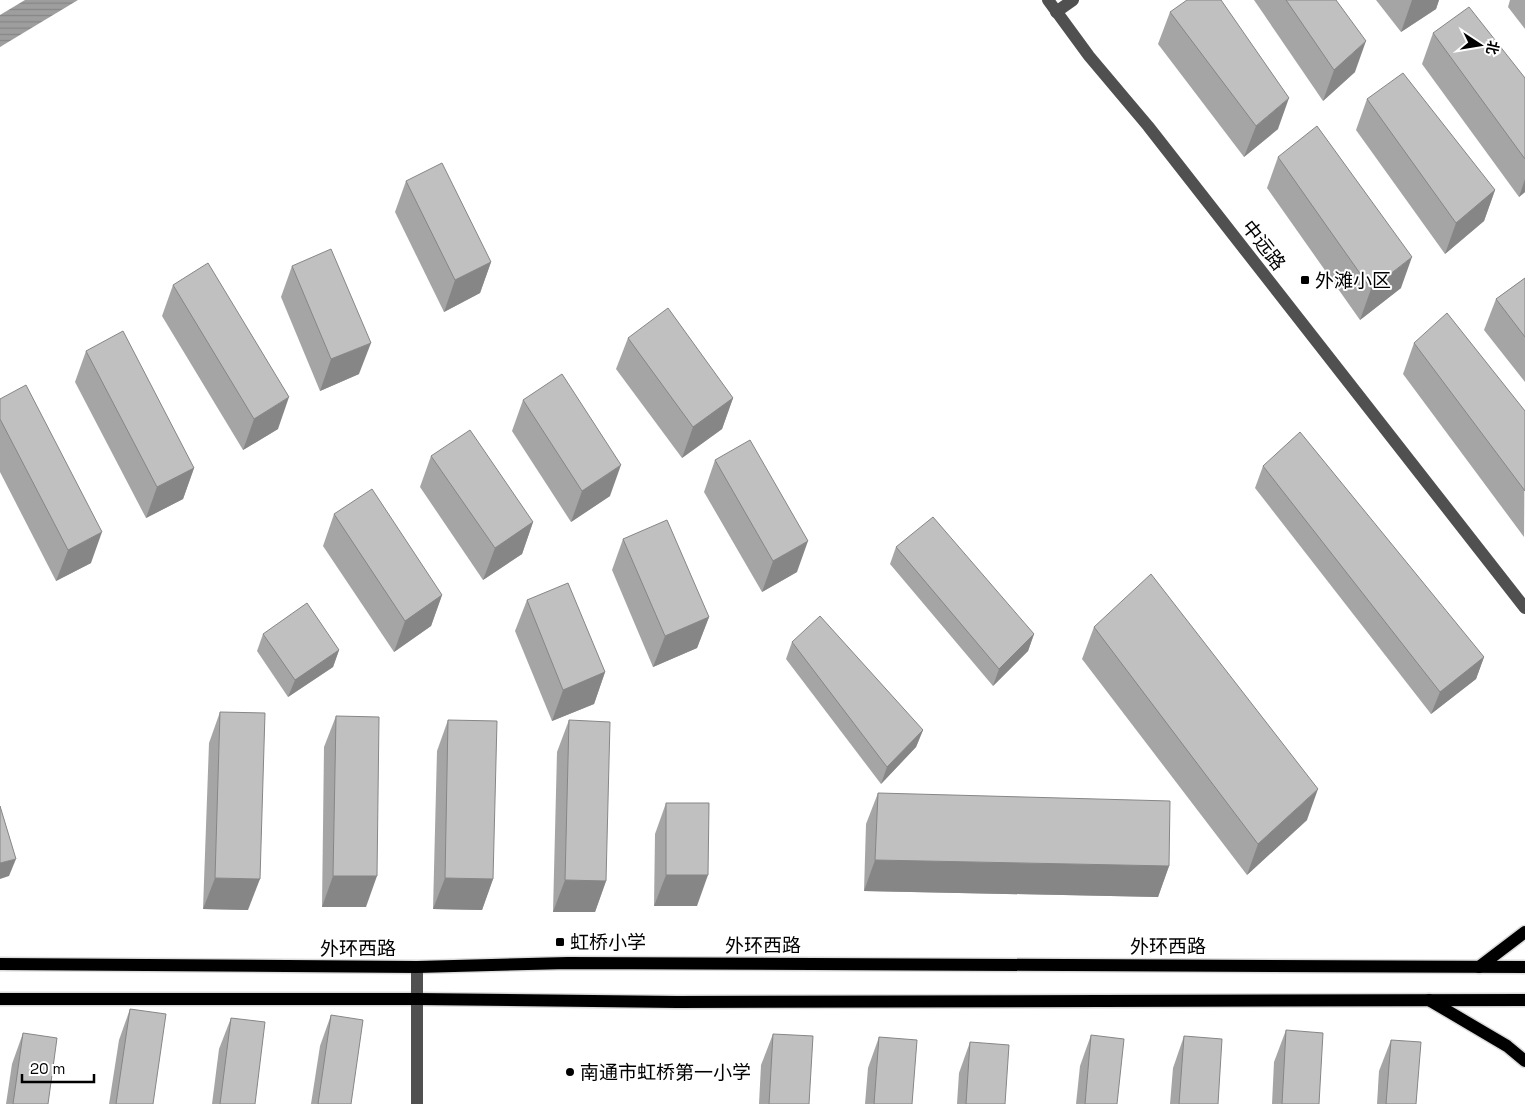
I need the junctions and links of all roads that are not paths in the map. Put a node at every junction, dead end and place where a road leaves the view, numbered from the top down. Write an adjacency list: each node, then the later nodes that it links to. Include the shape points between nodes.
1 (1048, 0): 3 (street, 中远路)
2 (1073, 0): 3 (street)
3 (1056, 12): 4 (street, 中远路)
4 (1525, 608)
5 (1525, 932): 8 (main road)
6 (0, 964): 7 (main road, 外环西路)
7 (417, 967): 8 (main road, 外环西路, via 568,962); 11 (street)
8 (1478, 967): 9 (main road, 外环西路)
9 (1525, 967)
10 (0, 999): 11 (main road)
11 (418, 999): 12 (main road, via 667,1002); 15 (street)
12 (1429, 1000): 13 (main road); 14 (main road, via 1507,1046)
13 (1525, 1000)
14 (1525, 1061)
15 (417, 1104)

